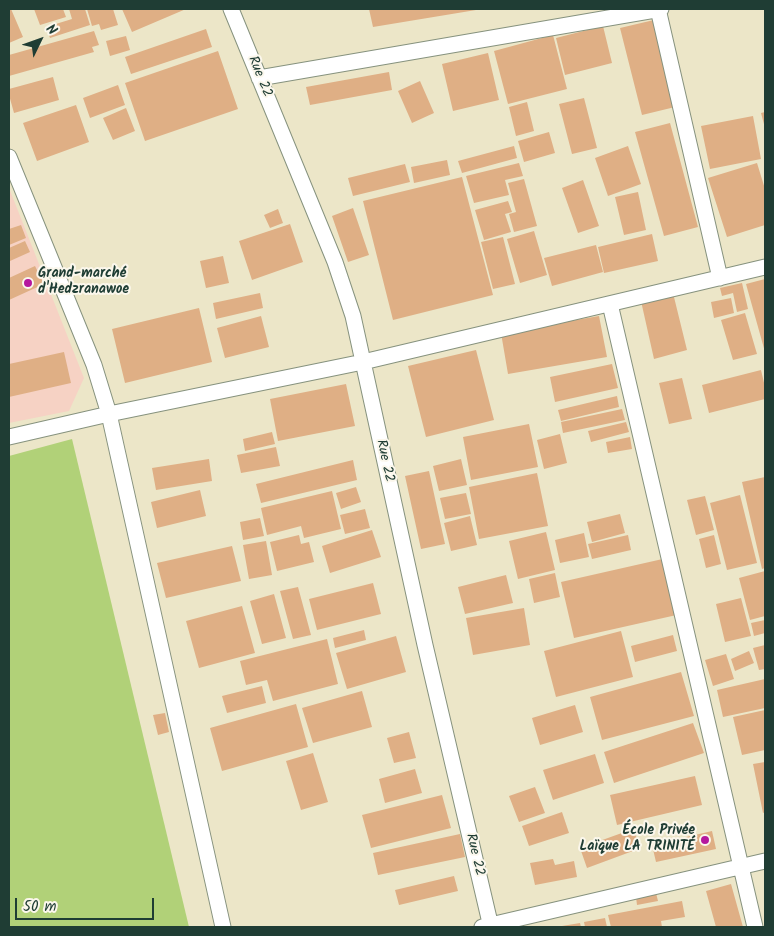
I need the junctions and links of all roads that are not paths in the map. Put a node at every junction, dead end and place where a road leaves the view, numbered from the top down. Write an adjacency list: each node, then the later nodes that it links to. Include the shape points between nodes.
1 (231, 9): 3 (street, Rue 22)
2 (659, 9): 3 (street); 6 (street)
3 (259, 78): 8 (street, Rue 22, via 335,262 353,316)
4 (9, 157): 9 (street, via 94,365)
5 (765, 267): 6 (street)
6 (720, 278): 7 (street)
7 (610, 304): 8 (street); 12 (street)
8 (363, 362): 9 (street); 13 (street, Rue 22)
9 (109, 414): 10 (street); 14 (street)
10 (9, 437)
11 (765, 861): 12 (street)
12 (741, 866): 13 (street); 15 (street)
13 (487, 926)
14 (222, 927)
15 (755, 927)

